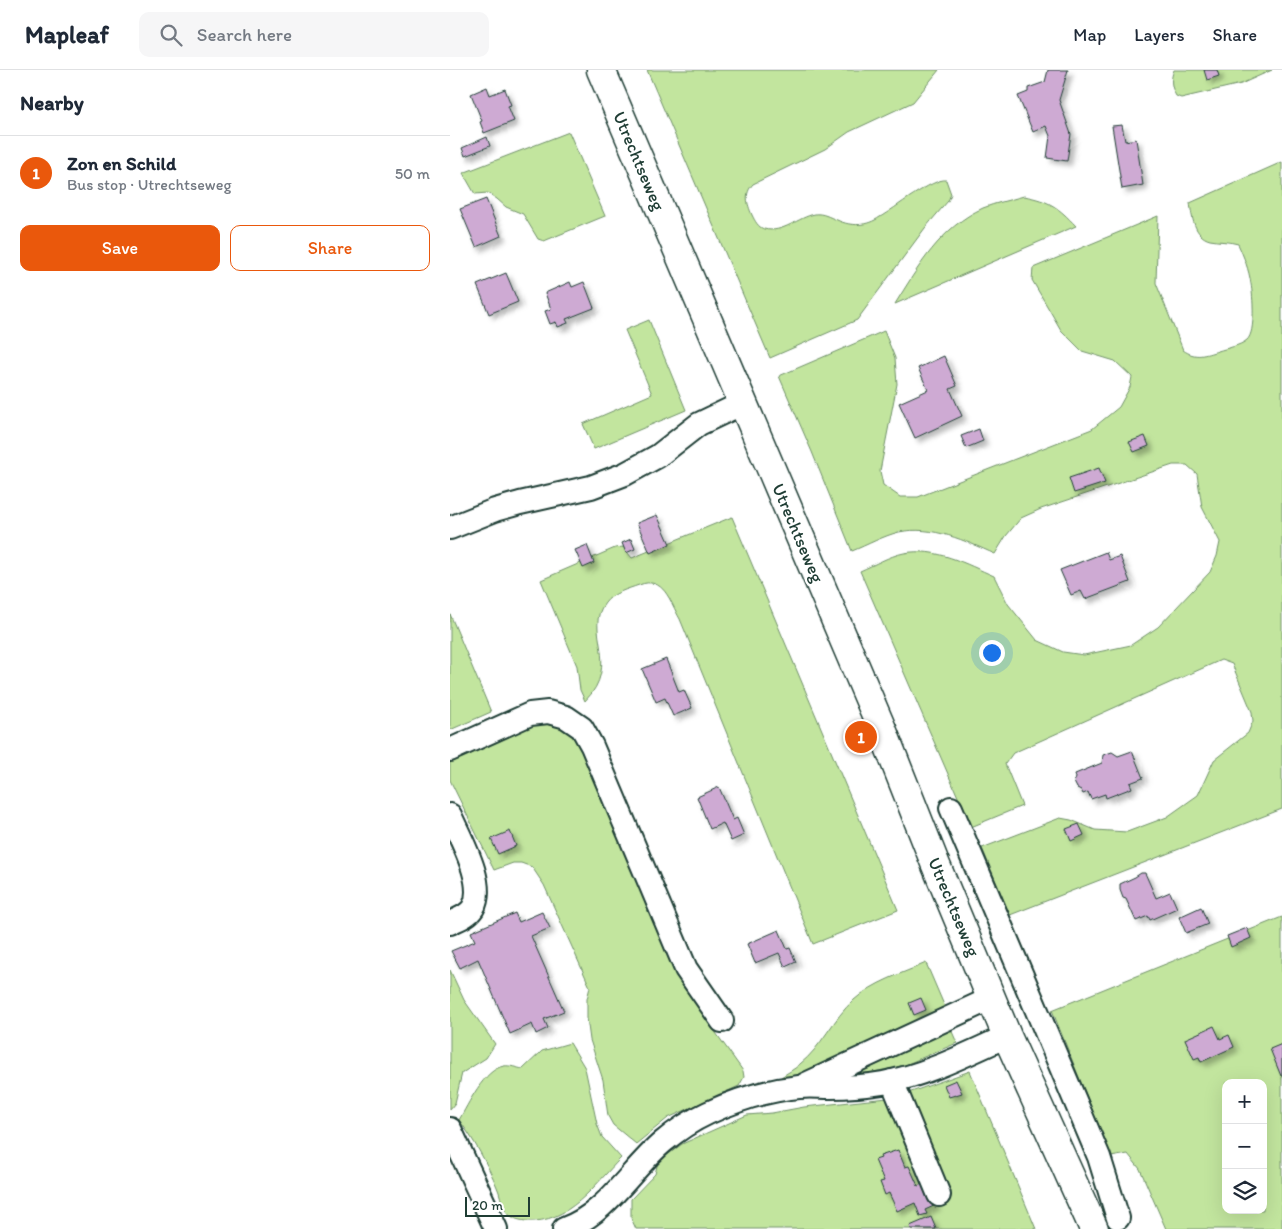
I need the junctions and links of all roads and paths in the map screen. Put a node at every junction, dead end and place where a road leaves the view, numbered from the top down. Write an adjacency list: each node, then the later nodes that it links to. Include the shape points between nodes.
1 (601, 70): 2 (main road, Utrechtseweg)
2 (743, 403): 3 (street, via 700,424 658,456 625,474 591,487 495,510); 8 (main road, Utrechtseweg)
3 (450, 528)
4 (450, 750): 9 (street, via 530,714 548,712 566,717 582,728 686,969)
5 (951, 808): 15 (street, Utrechtseweg, via 1099,1157)
6 (450, 815): 7 (street, via 478,886 472,908)
7 (450, 923)
8 (992, 998): 10 (main road, Utrechtseweg); 12 (street)
9 (722, 1021)
10 (1007, 1036): 11 (street, via 948,1062); 18 (main road, Utrechtseweg)
11 (892, 1081): 12 (street, via 850,1087); 14 (street)
12 (800, 1087): 17 (street, via 734,1103 683,1128 663,1143 593,1214)
13 (450, 1129): 16 (street)
14 (939, 1195)
15 (1118, 1218)
16 (496, 1229)
17 (564, 1229)
18 (1094, 1229)

